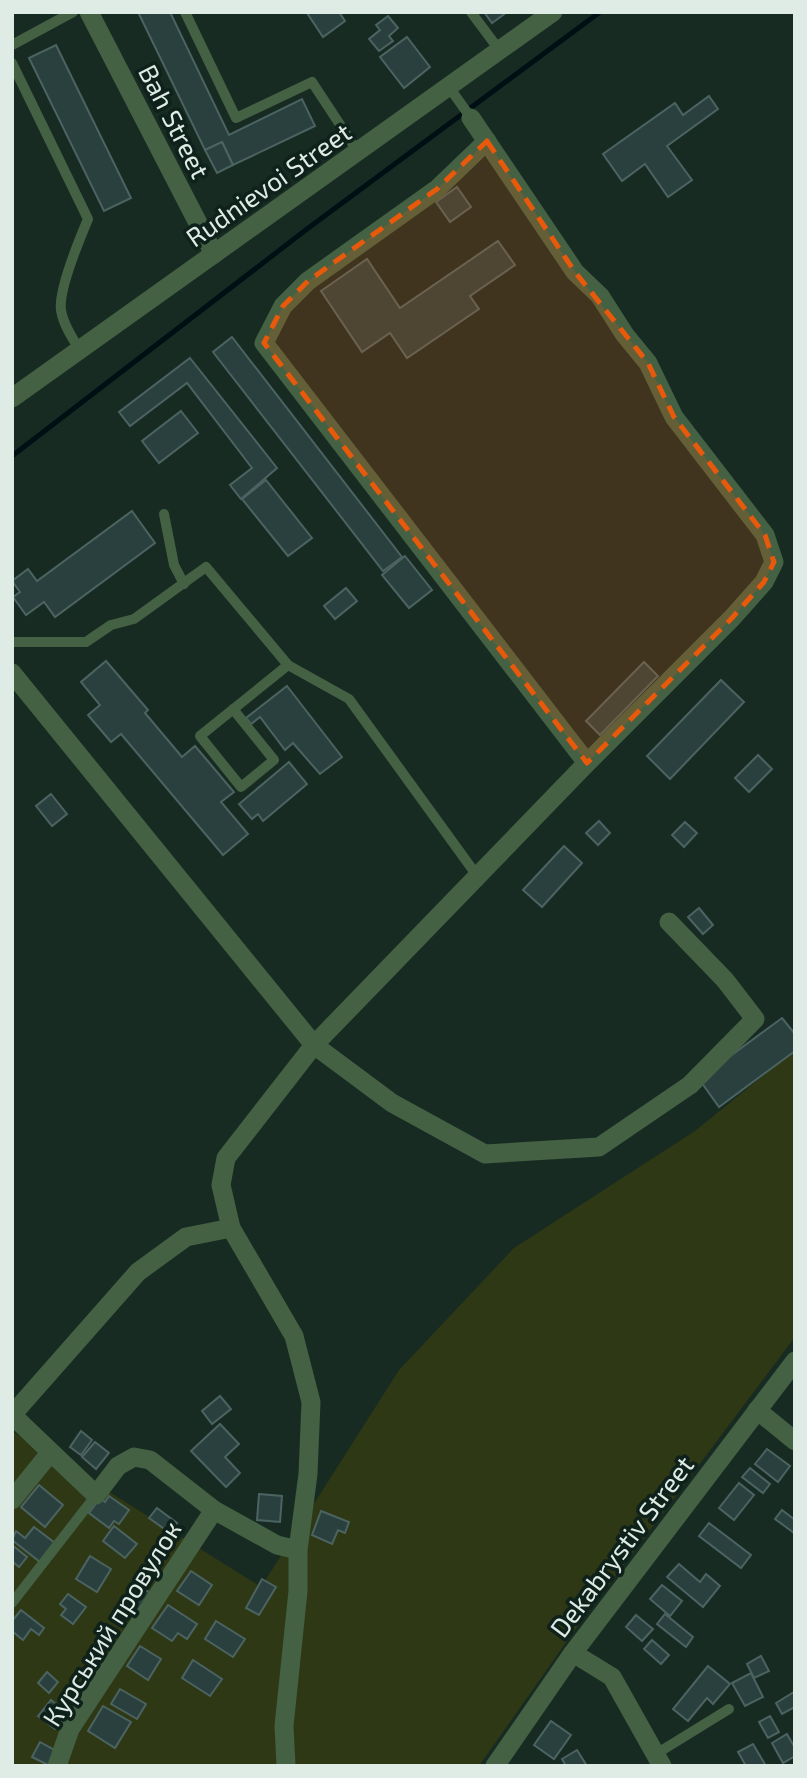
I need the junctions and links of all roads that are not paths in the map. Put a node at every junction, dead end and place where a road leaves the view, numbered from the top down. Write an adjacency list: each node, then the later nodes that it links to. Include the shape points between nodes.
1 (73, 12): 6 (lane)
2 (89, 12): 13 (street, Bah Street)
3 (185, 12): 12 (lane, via 236,117 312,82)
4 (471, 12): 7 (lane)
5 (554, 12): 7 (street, Rudnievoi Street)
6 (12, 45)
7 (500, 51): 9 (street, Rudnievoi Street)
8 (12, 63): 14 (lane, via 88,219 60,308)
9 (454, 94): 10 (lane); 12 (street, Rudnievoi Street)
10 (471, 118): 11 (street)
11 (487, 141): 22 (street, via 575,272 600,296 648,363 674,417 765,535 774,562 764,582 732,618); 22 (street, via 437,189 308,281 283,306 264,343)
12 (358, 152): 13 (street, Rudnievoi Street)
13 (214, 254): 14 (street, Rudnievoi Street)
14 (80, 350): 15 (street, Rudnievoi Street)
15 (12, 398)
16 (164, 514): 17 (lane, via 174,565)
17 (184, 584): 18 (lane, via 134,619 111,625 86,642); 19 (lane, via 206,567)
18 (12, 642)
19 (288, 665): 21 (lane); 23 (lane, via 349,699)
20 (12, 673): 25 (street)
21 (233, 709): 21 (lane, via 200,736 241,787 274,760)
22 (587, 763): 23 (street)
23 (479, 877): 25 (street)
24 (669, 922): 25 (street, via 755,1019 690,1085 599,1147 485,1154 392,1103)
25 (314, 1045): 26 (street, via 226,1157 221,1185)
26 (231, 1228): 30 (street, via 186,1237 138,1272 12,1415); 34 (street, via 294,1336 311,1402)
27 (795, 1362): 28 (street, Dekabrystiv Street)
28 (757, 1410): 29 (street); 36 (street, Dekabrystiv Street)
29 (795, 1441)
30 (50, 1453): 31 (street); 32 (street)
31 (96, 1495): 33 (street, via 118,1466 134,1457 150,1460); 35 (lane)
32 (12, 1500)
33 (214, 1510): 34 (street, via 277,1545); 39 (street, Курський провулок, via 70,1730)
34 (298, 1550): 40 (street, via 284,1726)
35 (12, 1603)
36 (573, 1653): 38 (street, via 612,1677); 41 (street, Dekabrystiv Street)
37 (729, 1709): 38 (lane)
38 (659, 1760)
39 (57, 1766)
40 (286, 1766)
41 (495, 1766)

